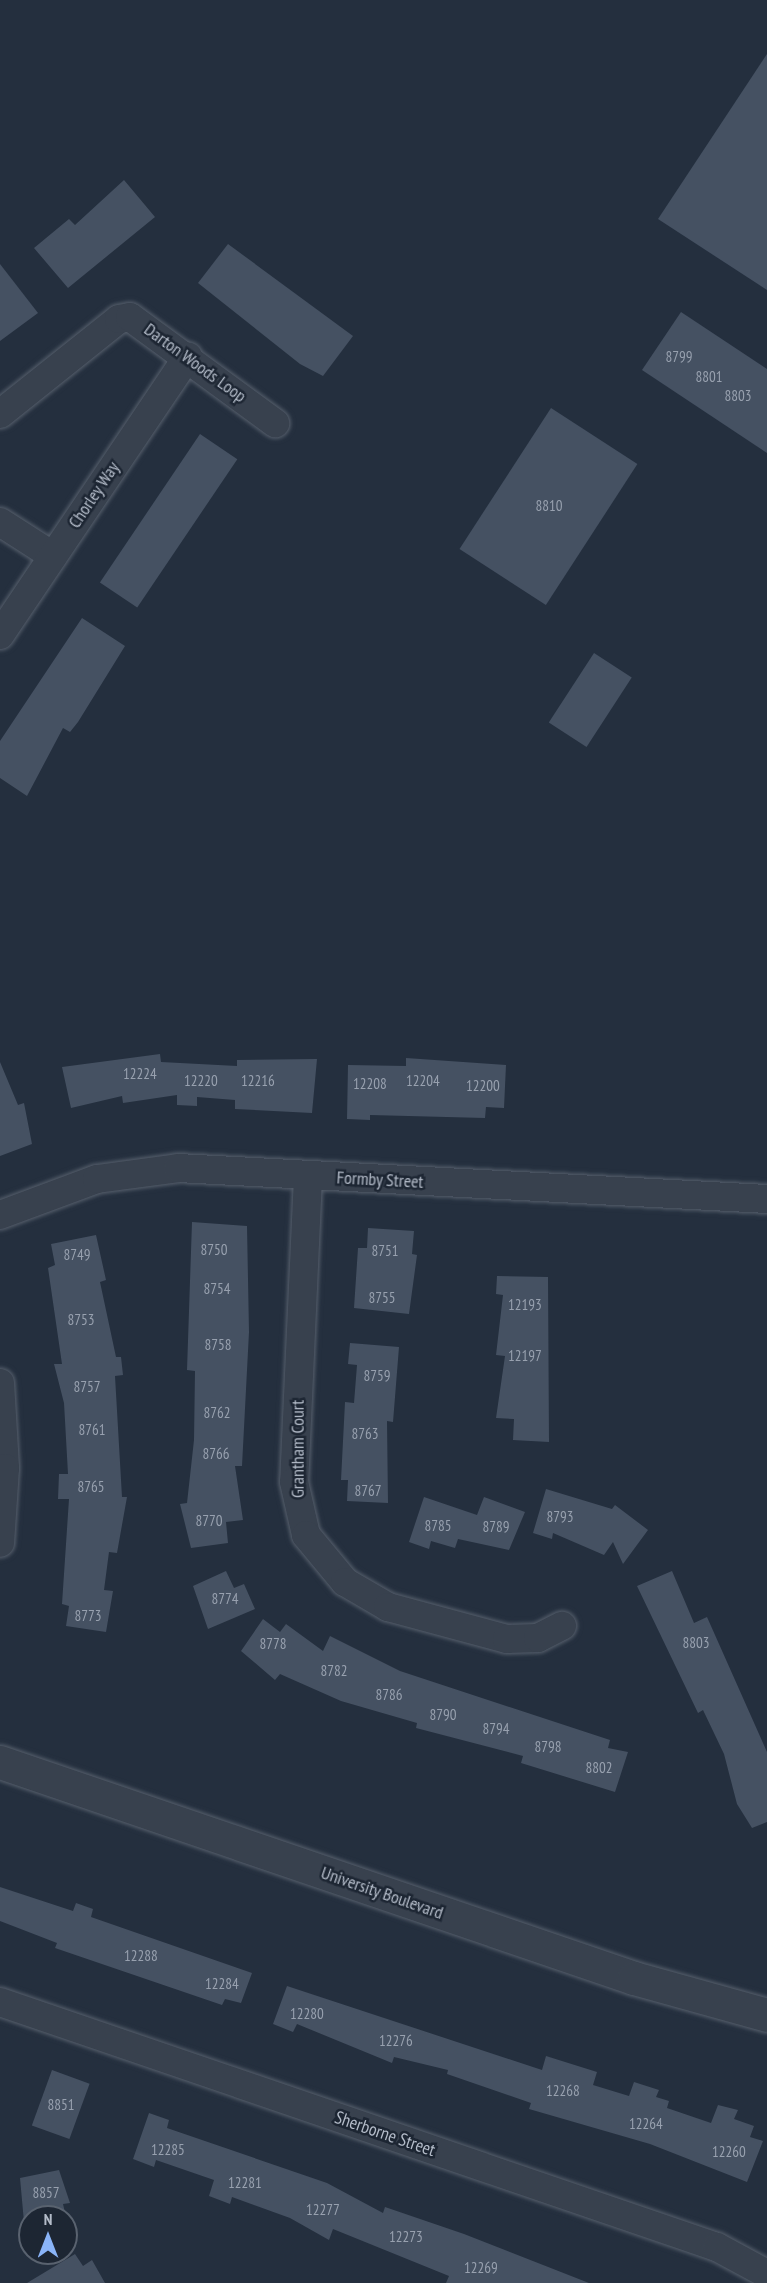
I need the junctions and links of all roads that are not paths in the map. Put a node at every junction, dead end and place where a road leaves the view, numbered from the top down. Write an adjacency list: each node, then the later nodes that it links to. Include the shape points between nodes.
1 (188, 356): 2 (street, Darton Woods Loop, via 130,317 119,319); 3 (street, Darton Woods Loop); 5 (street, Chorley Way)
2 (0, 414)
3 (275, 423)
4 (0, 522): 5 (street)
5 (53, 556): 6 (street, Chorley Way)
6 (0, 635)
7 (308, 1177): 8 (street, Formby Street); 9 (street, Formby Street, via 137,1171 97,1179); 12 (street, Grantham Court, via 294,1482 306,1535 345,1582 407,1614 507,1639 538,1638)
8 (767, 1199)
9 (0, 1215)
10 (0, 1383): 11 (street, via 5,1468)
11 (0, 1543)
12 (562, 1626)
13 (0, 1762): 15 (street, University Boulevard, via 601,1967)
14 (2, 2008): 16 (street, Sherborne Street, via 717,2247)
15 (767, 2015)
16 (767, 2274)

